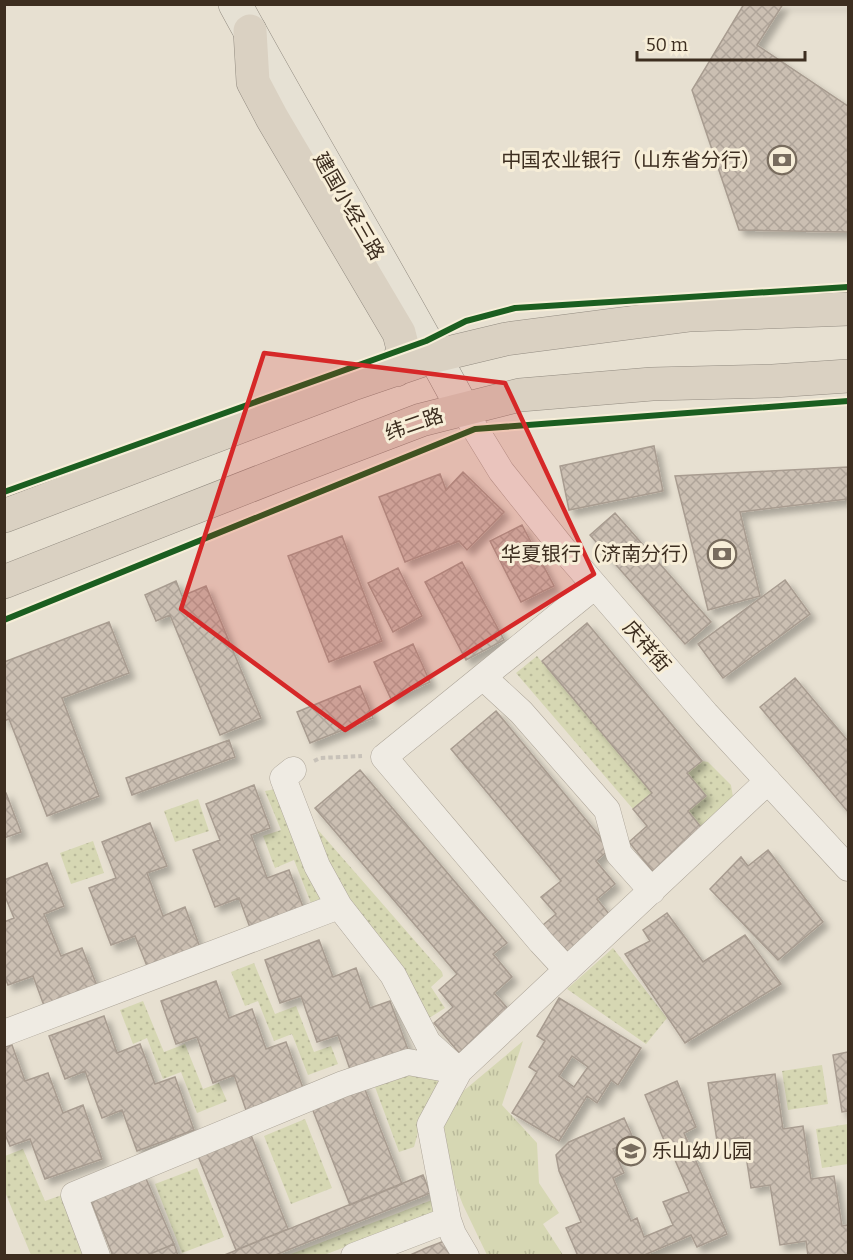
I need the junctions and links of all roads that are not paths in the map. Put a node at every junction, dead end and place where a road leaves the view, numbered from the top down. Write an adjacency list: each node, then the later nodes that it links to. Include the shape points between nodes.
1 (242, 18): 2 (highway, via 253,82)
2 (282, 112): 4 (main road, 建国小经三路); 5 (highway, via 399,333 403,349)
3 (849, 309): 4 (highway, via 690,315 506,339)
4 (435, 356): 5 (highway); 7 (main road, 建国小经三路)
5 (396, 370): 8 (highway)
6 (849, 376): 7 (highway, 纬二路, via 652,384 520,395)
7 (463, 409): 9 (highway, 纬二路, via 421,420); 10 (street, 庆祥街, via 501,471)
8 (4, 516)
9 (4, 582)
10 (595, 586): 11 (street); 13 (street, 庆祥街)
11 (483, 677): 15 (street, via 521,712 607,810 620,854); 17 (street, via 384,758)
12 (293, 770): 16 (street, via 283,778 317,866)
13 (768, 781): 14 (street, 庆祥街); 15 (street)
14 (849, 868)
15 (652, 891): 17 (street)
16 (339, 906): 18 (street); 19 (street, via 393,975 428,1043)
17 (567, 970): 19 (street)
18 (4, 1033)
19 (459, 1071): 20 (street, via 430,1125); 21 (street, via 408,1062 343,1084 74,1195)
20 (448, 1220): 22 (street); 23 (street)
21 (97, 1256)
22 (354, 1256)
23 (466, 1256)

